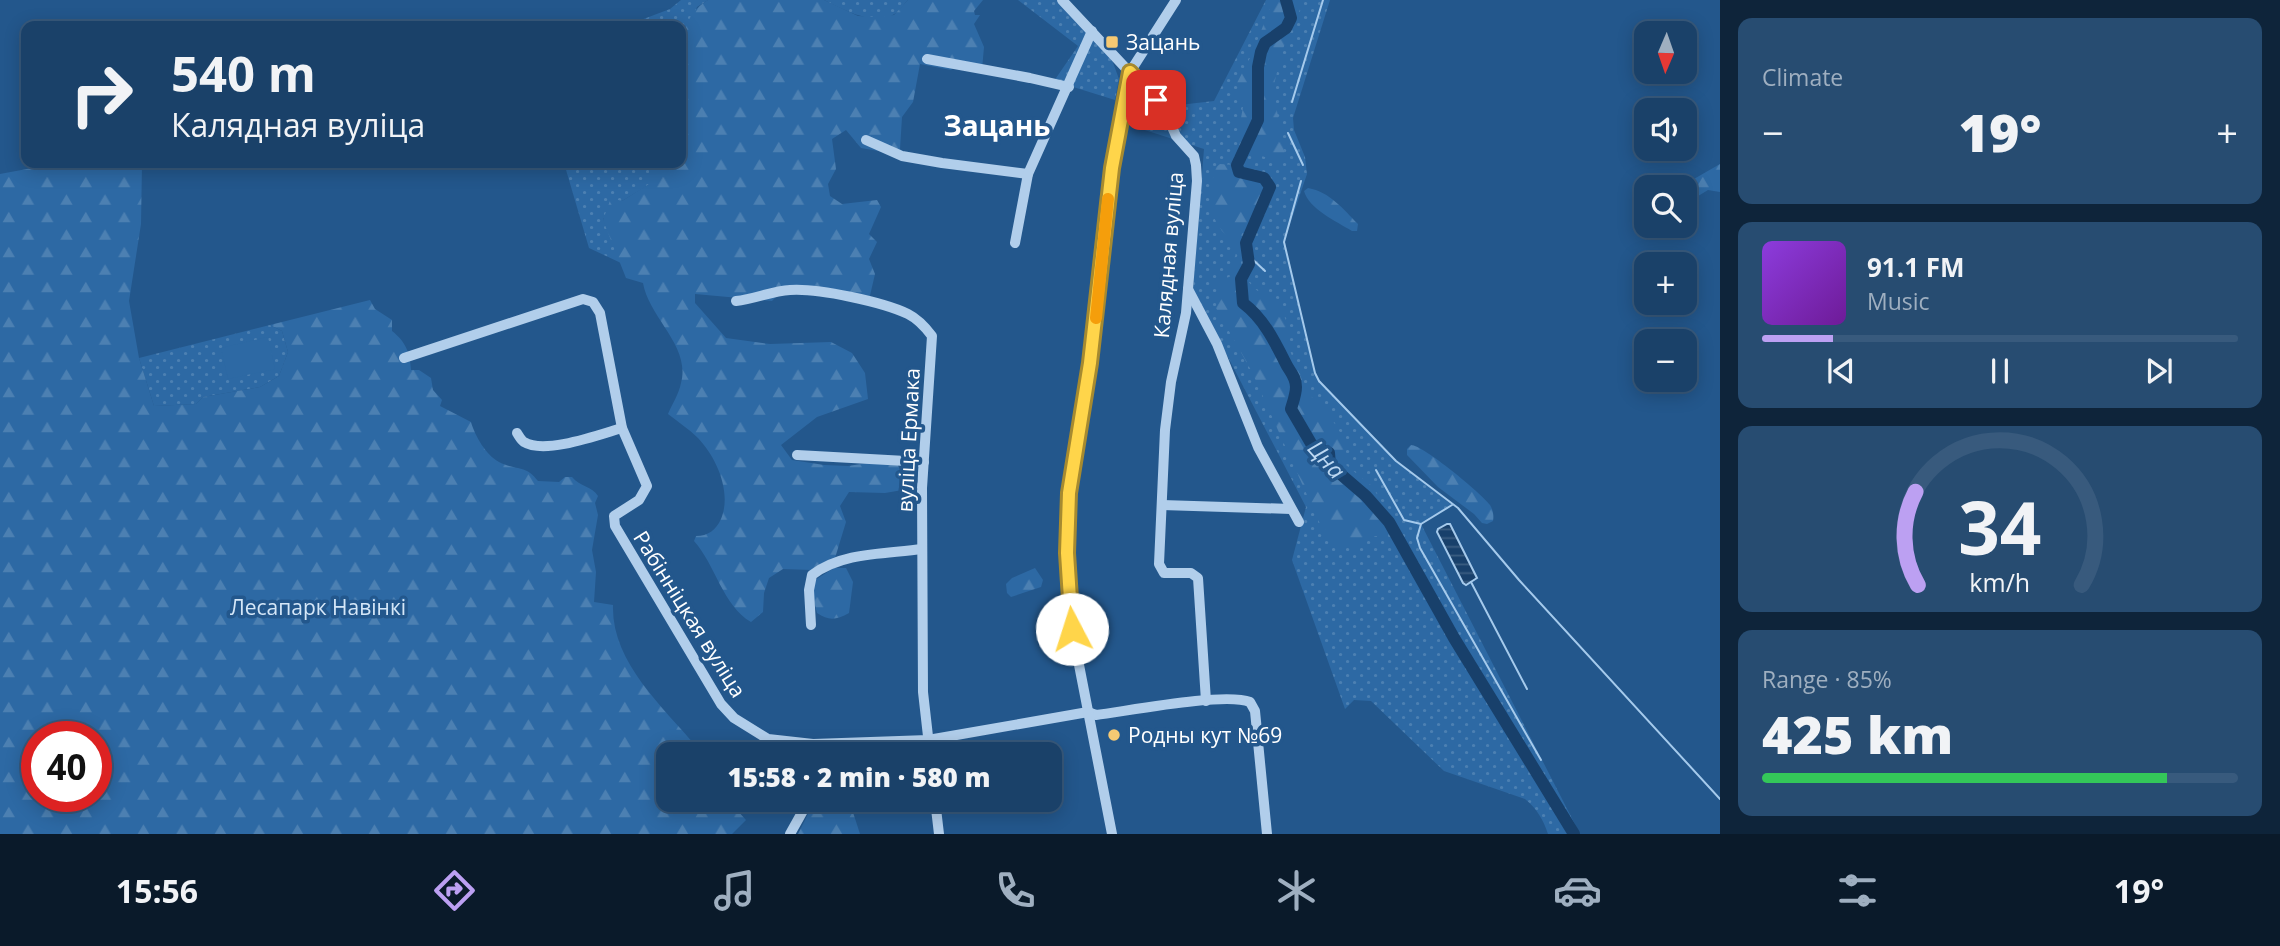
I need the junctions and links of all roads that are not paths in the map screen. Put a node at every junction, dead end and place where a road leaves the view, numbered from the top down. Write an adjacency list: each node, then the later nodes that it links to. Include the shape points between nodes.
1 (1062, 0): 3 (street, Калядная вуліца)
2 (1176, 0): 5 (street)
3 (1092, 31): 5 (street, Калядная вуліца); 6 (street)
4 (927, 59): 6 (street)
5 (1130, 72): 10 (street, Калядная вуліца, via 1164,109 1176,136 1194,156 1197,181); 23 (street, via 1112,168 1090,363 1069,493 1070,609)
6 (1069, 87): 8 (street)
7 (866, 140): 8 (street, via 902,156)
8 (1028, 174): 9 (street)
9 (1015, 243)
10 (1188, 289): 17 (street, Калядная вуліца, via 1165,430); 18 (street, via 1217,344 1258,447)
11 (736, 301): 16 (street, вуліца Ермака, via 806,290 894,309 927,328 932,352)
12 (404, 358): 13 (street, Рабінніцкая вуліца, via 589,299 600,313)
13 (622, 428): 14 (street, via 561,445 524,442); 25 (street, Рабінніцкая вуліца, via 647,486 639,500 614,516 614,522 721,704 734,718)
14 (517, 433)
15 (797, 455): 16 (street)
16 (924, 462): 20 (street, вуліца Ермака)
17 (1162, 505): 18 (street); 22 (street, Калядная вуліца, via 1160,569 1198,578)
18 (1291, 509): 19 (street)
19 (1299, 522)
20 (922, 550): 21 (street, via 825,565 812,575); 24 (street, вуліца Ермака)
21 (811, 625)
22 (1206, 701): 23 (street, Рабінніцкая вуліца, via 1096,715); 32 (street, Рабінніцкая вуліца, via 1244,699 1253,705)
23 (1088, 712): 24 (street, Рабінніцкая вуліца); 31 (street)
24 (928, 740): 26 (street, Рабінніцкая вуліца)
25 (784, 742)
26 (902, 742)
27 (802, 812): 29 (street)
28 (936, 812): 30 (street)
29 (790, 834)
30 (939, 834)
31 (1112, 834)
32 (1267, 834)

